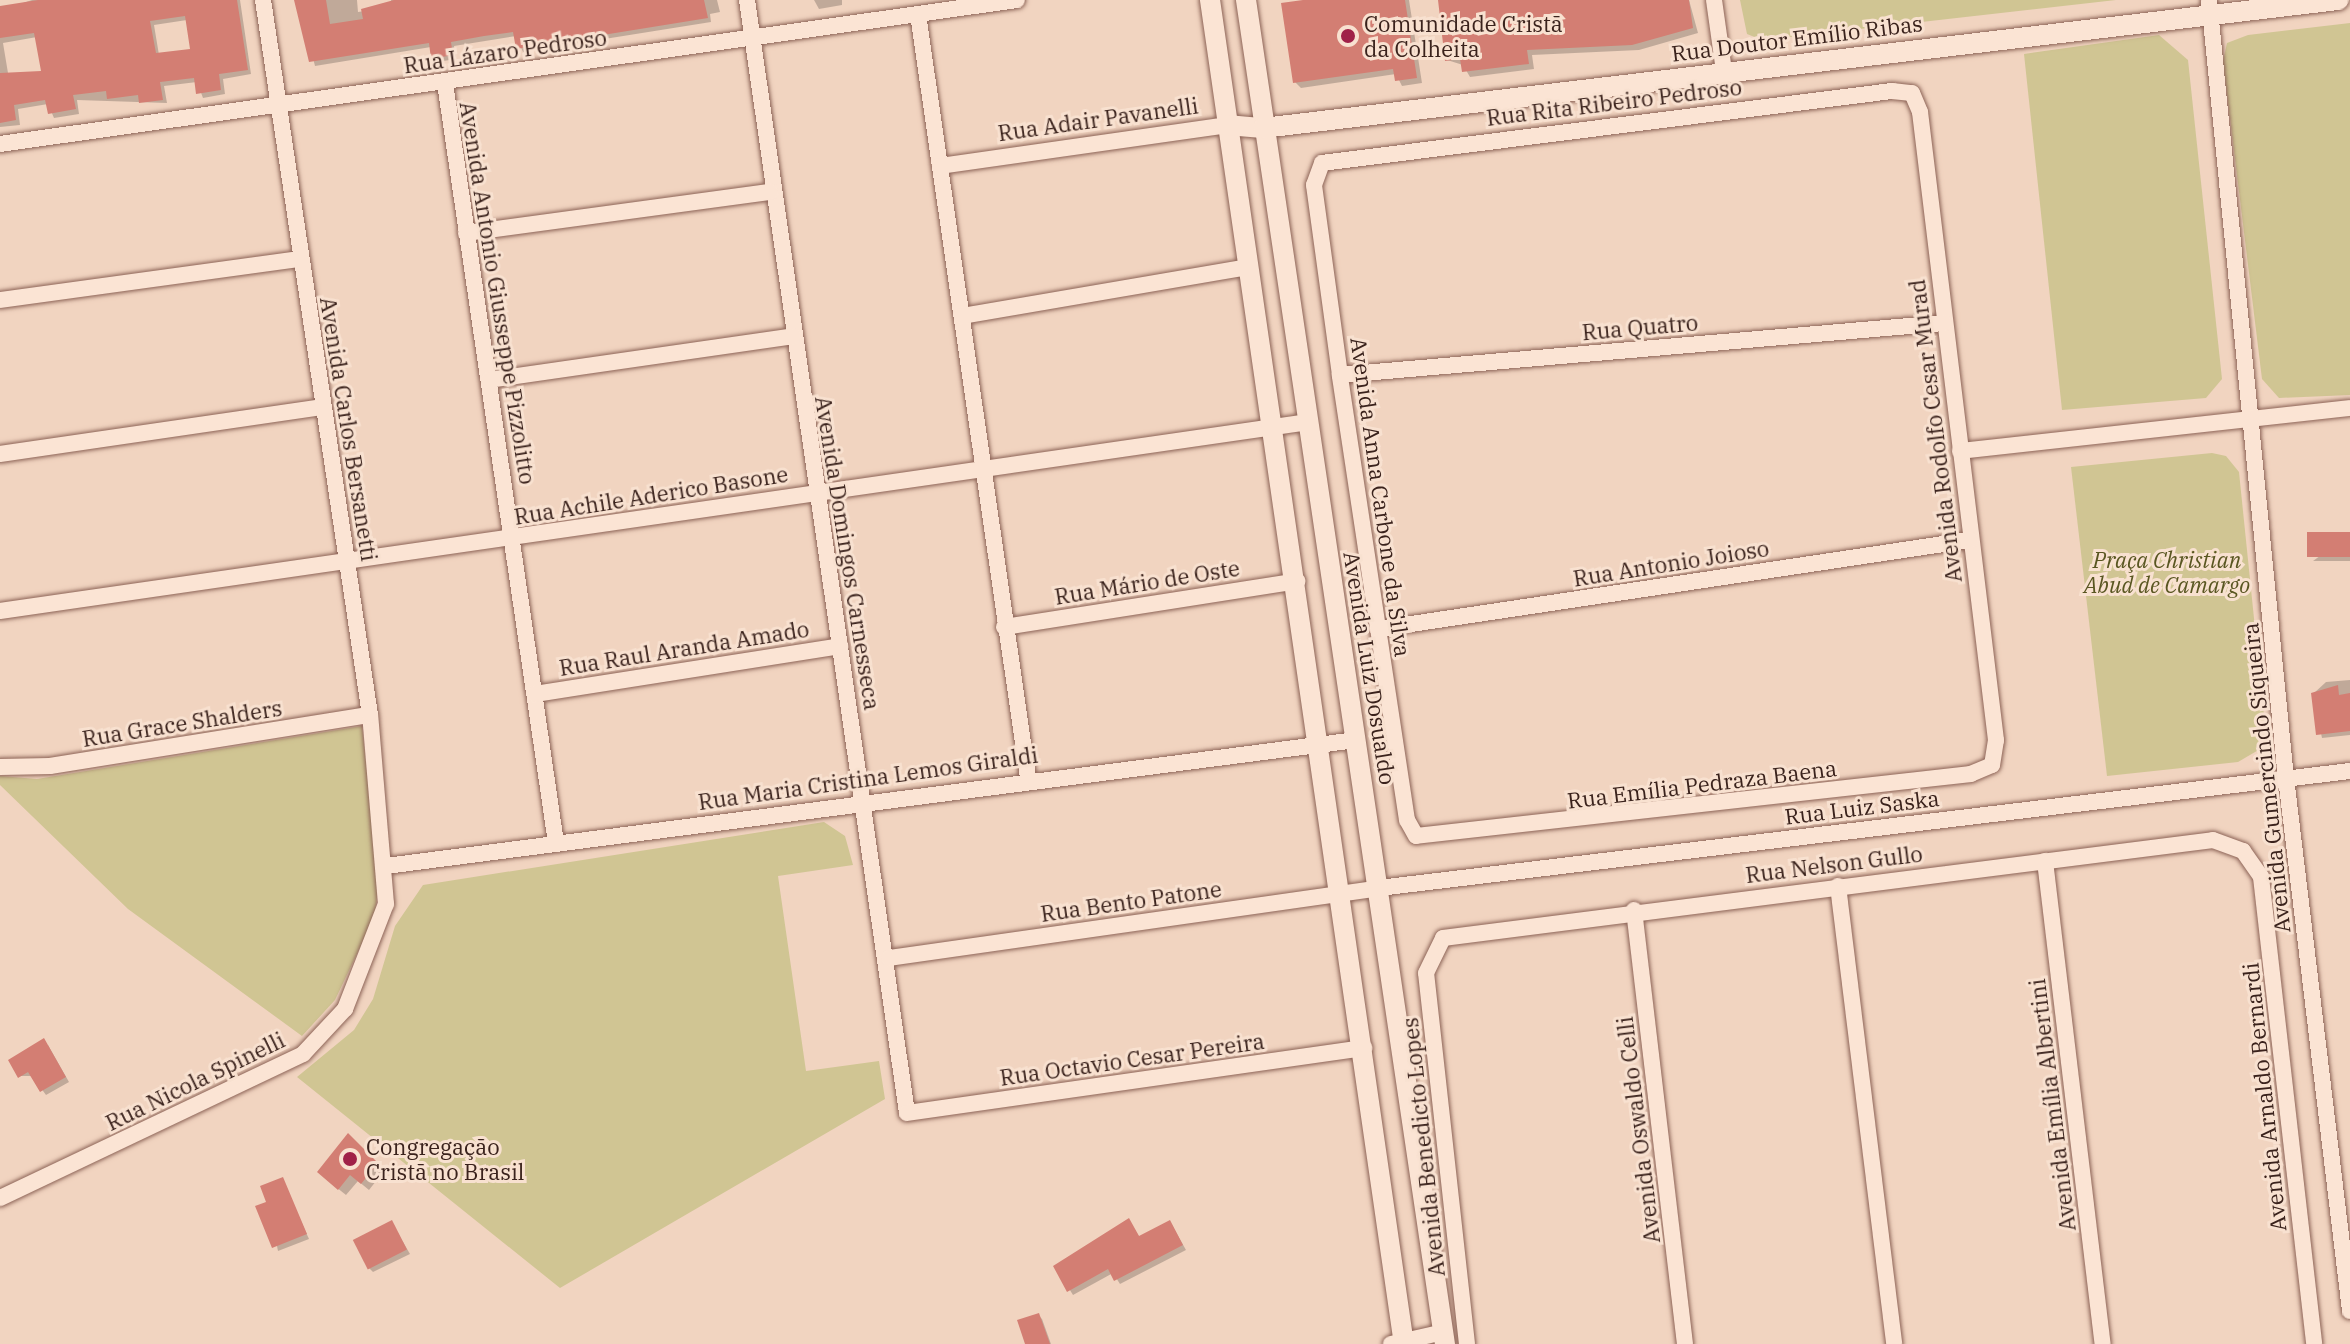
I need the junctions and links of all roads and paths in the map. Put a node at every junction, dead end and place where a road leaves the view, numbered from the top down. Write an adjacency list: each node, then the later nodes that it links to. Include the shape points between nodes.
1 (263, 0): 14 (street, Avenida Carlos Bersanetti)
2 (747, 0): 10 (street, Avenida Domingos Carnesseca)
3 (1017, 0): 9 (street, Rua Lázaro Pedroso)
4 (1210, 0): 15 (street)
5 (1246, 0): 16 (street, Avenida Luiz Dosualdo)
6 (1714, 0): 11 (street)
7 (2338, 0): 8 (street, Rua Doutor Emílio Ribas)
8 (2208, 8): 11 (street, Rua Doutor Emílio Ribas); 32 (street, Avenida Gumercindo Siqueira)
9 (918, 14): 10 (street, Rua Lázaro Pedroso); 19 (street)
10 (751, 37): 12 (street, Rua Lázaro Pedroso); 20 (street, Avenida Domingos Carnesseca)
11 (1724, 71): 16 (street, Rua Doutor Emílio Ribas)
12 (445, 83): 14 (street, Rua Lázaro Pedroso); 21 (street, Avenida Antonio Giusseppe Pizzolitto)
13 (1912, 93): 18 (street, Rua Rita Ribeiro Pedroso); 26 (street, Avenida Rodolfo Cesar Murad, via 1920,112)
14 (278, 104): 17 (street, Rua Lázaro Pedroso); 22 (street, Avenida Carlos Bersanetti)
15 (1227, 125): 16 (street, Rua Adair Pavanelli); 19 (street, Rua Adair Pavanelli); 23 (street)
16 (1263, 128): 33 (street, Avenida Luiz Dosualdo)
17 (0, 144)
18 (1322, 163): 28 (street, Avenida Anna Carbone da Silva, via 1314,185)
19 (940, 166): 25 (street)
20 (770, 192): 21 (street); 27 (street, Avenida Domingos Carnesseca)
21 (466, 233): 29 (street, Avenida Antonio Giusseppe Pizzolitto)
22 (301, 259): 24 (street); 30 (street, Avenida Carlos Bersanetti)
23 (1250, 267): 25 (street); 34 (street)
24 (0, 300)
25 (962, 316): 37 (street)
26 (1944, 323): 28 (street, Rua Quatro); 35 (street, Avenida Rodolfo Cesar Murad)
27 (793, 336): 29 (street); 38 (street, Avenida Domingos Carnesseca)
28 (1340, 375): 45 (street, Avenida Anna Carbone da Silva)
29 (489, 380): 39 (street, Avenida Antonio Giusseppe Pizzolitto)
30 (322, 407): 36 (street); 41 (street, Avenida Carlos Bersanetti)
31 (2350, 408): 32 (street)
32 (2250, 418): 35 (street); 55 (street, Avenida Gumercindo Siqueira)
33 (1308, 422): 34 (street, Rua Achile Aderico Basone); 50 (street, Avenida Luiz Dosualdo)
34 (1272, 428): 37 (street, Rua Achile Aderico Basone); 42 (street)
35 (1960, 451): 40 (street, Avenida Rodolfo Cesar Murad)
36 (0, 454)
37 (982, 472): 38 (street, Rua Achile Aderico Basone); 44 (street)
38 (815, 492): 39 (street, Rua Achile Aderico Basone); 46 (street, Avenida Domingos Carnesseca)
39 (513, 539): 41 (street, Rua Achile Aderico Basone); 47 (street, Avenida Antonio Giusseppe Pizzolitto)
40 (1970, 540): 45 (street, Rua Antonio Joioso); 51 (street, Avenida Rodolfo Cesar Murad, via 1996,740)
41 (347, 563): 43 (street, Rua Achile Aderico Basone); 48 (street, Avenida Carlos Bersanetti)
42 (1297, 581): 44 (street, Rua Mário de Oste); 49 (street)
43 (0, 611)
44 (1004, 627): 54 (street)
45 (1378, 629): 57 (street, Avenida Anna Carbone da Silva, via 1407,820)
46 (840, 646): 47 (street, Rua Raul Aranda Amado); 56 (street, Avenida Domingos Carnesseca)
47 (535, 694): 58 (street, Avenida Antonio Giusseppe Pizzolitto)
48 (370, 715): 52 (street, Rua Grace Shalders, via 50,766); 61 (street, Avenida Carlos Bersanetti)
49 (1318, 739): 50 (street, Rua Maria Cristina Lemos Giraldi); 54 (street, Rua Maria Cristina Lemos Giraldi); 64 (street)
50 (1356, 740): 63 (street, Avenida Luiz Dosualdo)
51 (1992, 765): 57 (street, Rua Emília Pedraza Baena, via 1955,776)
52 (0, 767)
53 (2350, 771): 55 (street, Rua Luiz Saska)
54 (1028, 777): 56 (street, Rua Maria Cristina Lemos Giraldi)
55 (2286, 778): 63 (street, Rua Luiz Saska); 71 (street, Avenida Gumercindo Siqueira)
56 (864, 802): 58 (street, Rua Maria Cristina Lemos Giraldi); 67 (street, Avenida Domingos Carnesseca)
57 (1416, 836)
58 (556, 843): 61 (street, Rua Maria Cristina Lemos Giraldi)
59 (2243, 851): 60 (street, Rua Nelson Gullo, via 2213,840); 78 (street, Avenida Arnaldo Bernardi, via 2261,877)
60 (2045, 861): 62 (street, Rua Nelson Gullo); 77 (street, Avenida Emília Albertini)
61 (386, 866): 70 (street, Rua Nicola Spinelli, via 377,941 323,1037 286,1064)
62 (1838, 886): 65 (street, Rua Nelson Gullo); 76 (street)
63 (1379, 888): 64 (street, Rua Bento Patone); 72 (street, Avenida Luiz Dosualdo)
64 (1340, 893): 67 (street, Rua Bento Patone); 68 (street)
65 (1634, 910): 66 (street, Rua Nelson Gullo, via 1455,932); 75 (street, Avenida Oswaldo Celli)
66 (1433, 947): 74 (street, Avenida Benedicto Lopes, via 1426,973)
67 (889, 958): 69 (street, Avenida Domingos Carnesseca)
68 (1364, 1048): 69 (street, Rua Octavio Cesar Pereira); 73 (street)
69 (907, 1113)
70 (0, 1198)
71 (2350, 1311)
72 (1445, 1338): 73 (street)
73 (1400, 1343)
74 (1467, 1344)
75 (1685, 1344)
76 (1894, 1344)
77 (2103, 1344)
78 (2314, 1344)

